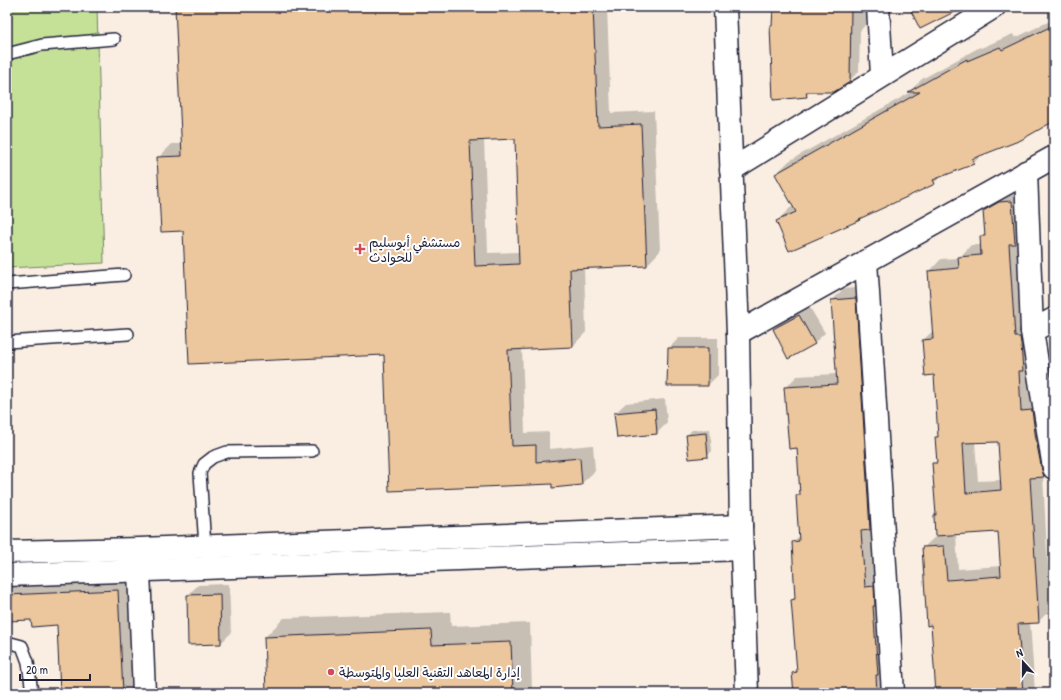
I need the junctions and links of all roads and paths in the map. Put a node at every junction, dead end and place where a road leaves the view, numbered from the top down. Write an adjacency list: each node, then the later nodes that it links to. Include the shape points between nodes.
1 (725, 7): 8 (street)
2 (878, 7): 6 (street)
3 (994, 7): 6 (street)
4 (114, 39): 5 (lane, via 42,44)
5 (7, 54)
6 (882, 75): 8 (street)
7 (1054, 157): 9 (street)
8 (731, 170): 15 (street)
9 (1026, 172): 10 (street); 14 (street)
10 (866, 261): 15 (street); 35 (street)
11 (124, 275): 12 (lane)
12 (7, 284)
13 (1054, 319): 14 (street)
14 (1032, 331): 19 (street)
15 (738, 333): 20 (street)
16 (128, 334): 17 (lane)
17 (7, 342)
18 (312, 451): 23 (lane, via 227,452 213,457 204,464 200,473)
19 (1054, 468)
20 (741, 526): 21 (street); 25 (street)
21 (573, 532): 22 (street); 27 (street)
22 (280, 543): 23 (street); 28 (street)
23 (205, 546): 24 (street)
24 (140, 549): 26 (street); 29 (street)
25 (742, 550): 27 (street); 34 (street)
26 (7, 552)
27 (573, 556): 28 (street)
28 (281, 566): 29 (street)
29 (139, 571): 30 (street); 33 (street)
30 (7, 575)
31 (7, 642): 32 (lane, via 22,646 28,662)
32 (32, 693)
33 (144, 693)
34 (747, 693)
35 (893, 693)

